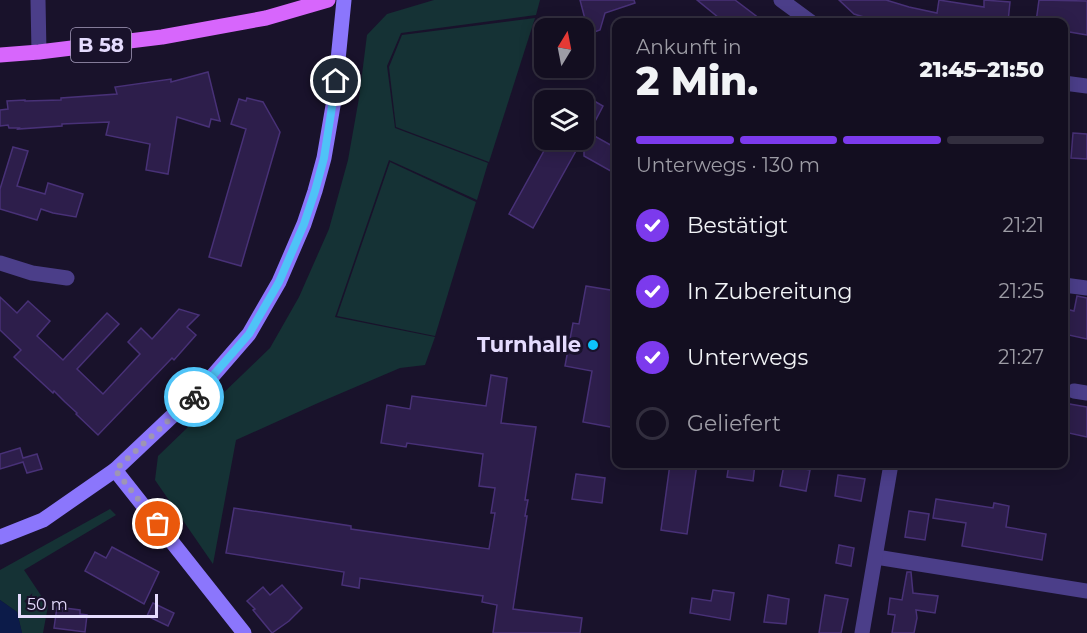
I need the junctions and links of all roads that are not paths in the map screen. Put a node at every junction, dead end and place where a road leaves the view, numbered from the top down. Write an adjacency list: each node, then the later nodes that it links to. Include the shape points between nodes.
1 (38, 0): 6 (street)
2 (328, 0): 6 (main road, B 58, via 266,18 162,37)
3 (344, 0): 15 (main road, via 324,158 304,224 279,282 249,334 203,387)
4 (781, 0): 5 (street)
5 (805, 18)
6 (39, 52): 7 (main road, B 58)
7 (0, 54)
8 (1068, 84): 9 (street)
9 (1087, 86)
10 (0, 263): 11 (street)
11 (67, 278)
12 (1068, 286): 13 (street)
13 (1087, 288)
14 (890, 468): 17 (street)
15 (115, 470): 16 (main road, via 43,520); 19 (main road)
16 (0, 537)
17 (876, 557): 18 (street); 20 (street)
18 (1087, 591)
19 (244, 633)
20 (862, 633)

